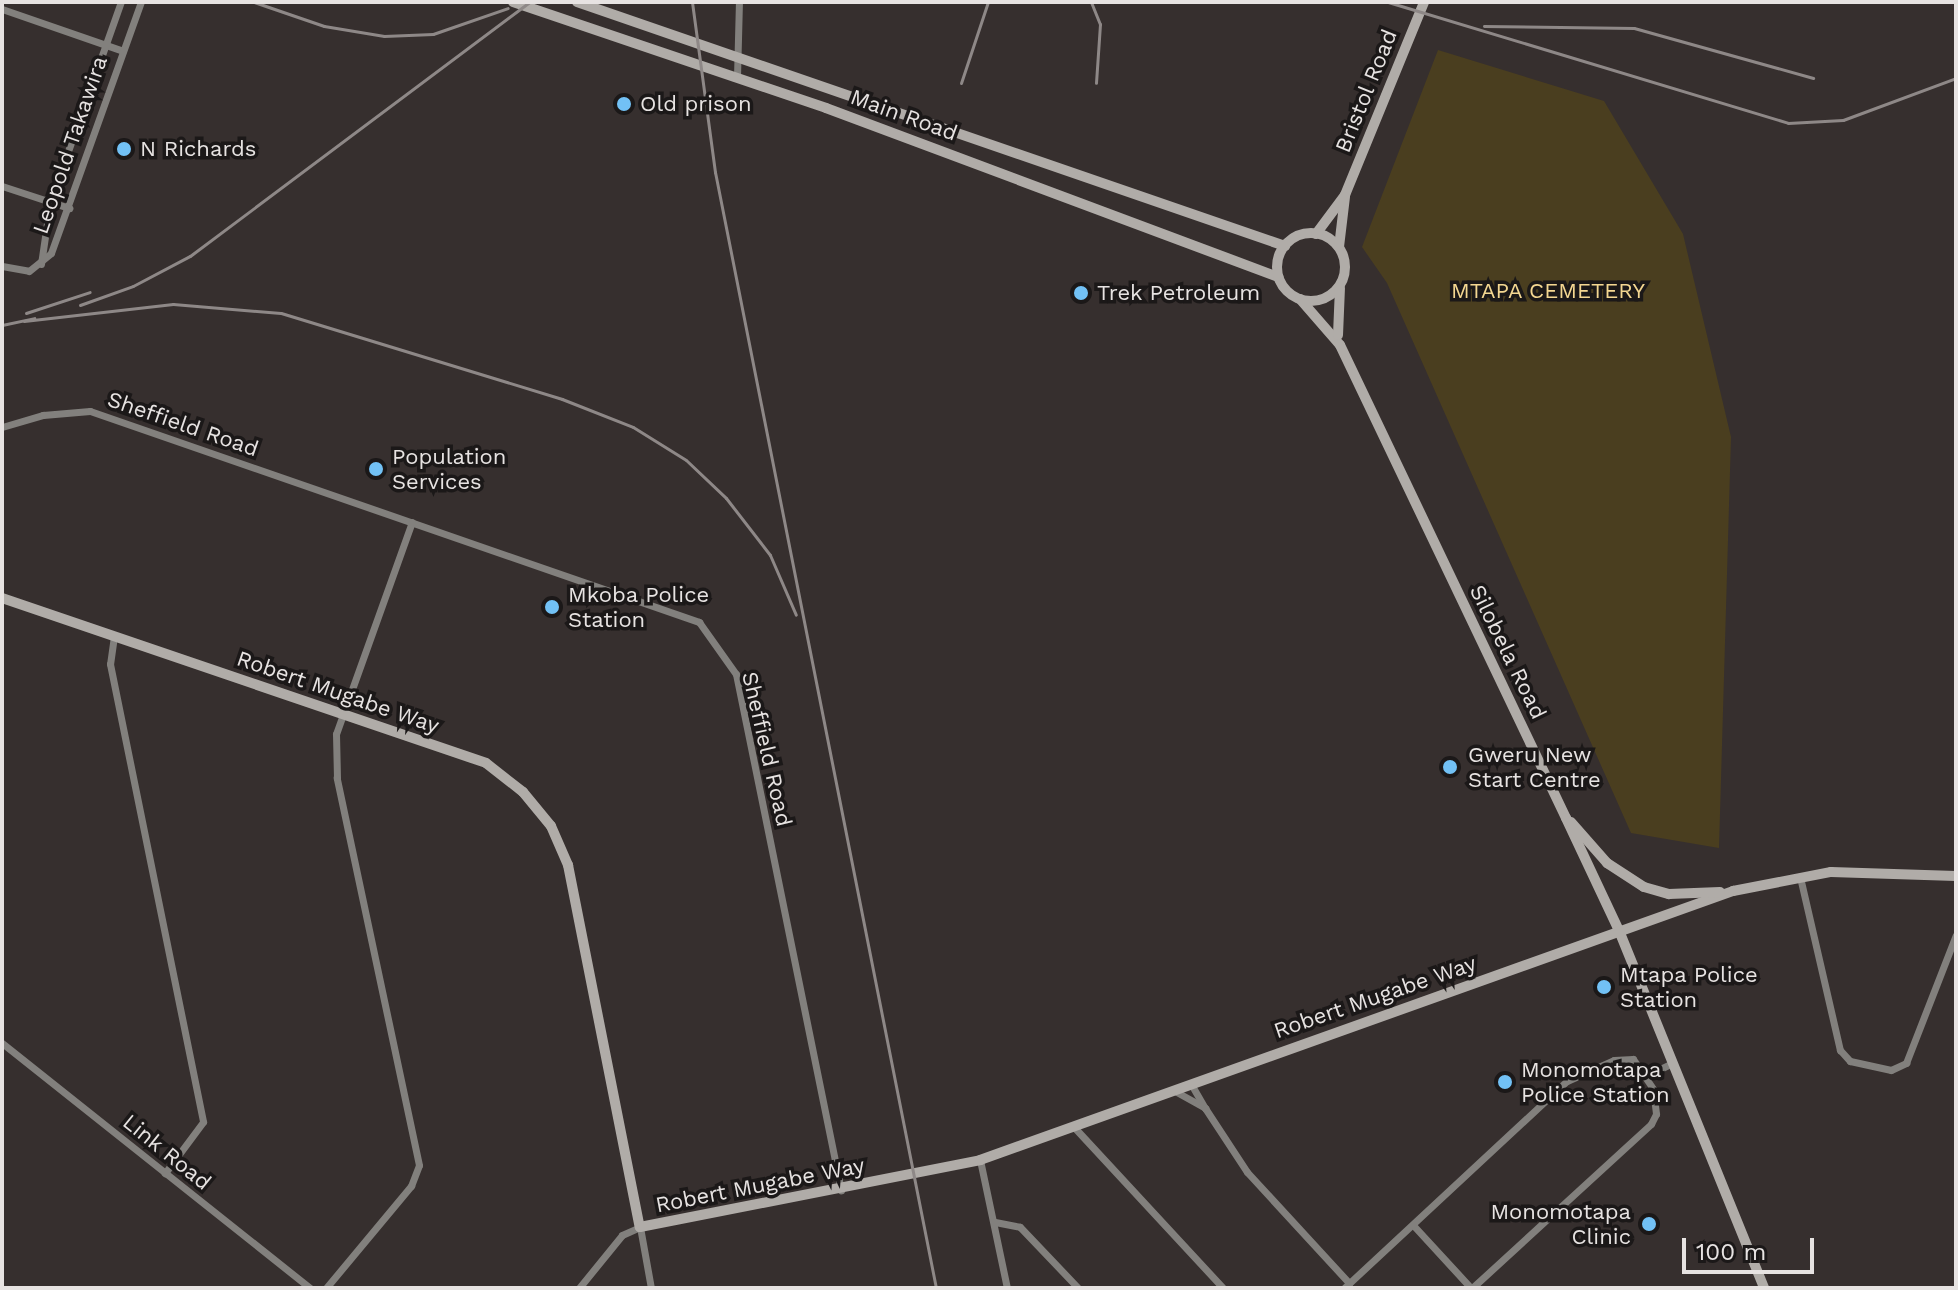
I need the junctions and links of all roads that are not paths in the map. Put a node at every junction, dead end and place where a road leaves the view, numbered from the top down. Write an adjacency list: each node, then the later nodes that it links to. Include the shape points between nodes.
1 (121, 2): 8 (street, Leopold Takawira)
2 (141, 2): 9 (street, Leopold Takawira)
3 (513, 2): 11 (main road, Main Road)
4 (577, 2): 10 (main road, Main Road)
5 (739, 2): 10 (street)
6 (1424, 2): 15 (main road, Bristol Road)
7 (2, 9): 8 (street)
8 (106, 45): 9 (street); 16 (street, Leopold Takawira)
9 (123, 51): 17 (street, Leopold Takawira)
10 (737, 56): 11 (street); 12 (main road, Main Road)
11 (737, 77): 13 (main road, Main Road)
12 (887, 110): 13 (main road); 19 (main road, Main Road)
13 (881, 128): 23 (main road, Main Road)
14 (2, 186): 16 (street)
15 (1345, 195): 18 (main road, Bristol Road); 20 (main road, Bristol Road)
16 (50, 202): 17 (street); 21 (street, Leopold Takawira)
17 (69, 208): 21 (street, Leopold Takawira, via 51,253)
18 (1316, 234): 19 (main road); 20 (main road)
19 (1285, 246): 23 (main road)
20 (1339, 247): 24 (main road, via 1345,264)
21 (41, 264): 22 (street, via 25,272)
22 (2, 266)
23 (1279, 277): 25 (main road)
24 (1342, 282): 25 (main road, via 1324,299); 26 (main road, Silobela Road, via 1336,321)
25 (1300, 299): 26 (main road, Silobela Road)
26 (1340, 345): 32 (main road, Silobela Road)
27 (2, 427): 28 (street, Sheffield Road, via 43,415 90,411)
28 (412, 522): 31 (street); 47 (street, Sheffield Road, via 699,622 736,674)
29 (2, 598): 30 (main road, Robert Mugabe Way)
30 (114, 636): 31 (main road, Robert Mugabe Way); 46 (street, via 110,664 203,1122)
31 (341, 714): 50 (main road, Robert Mugabe Way, via 486,763 523,792 551,826 568,865); 53 (street, via 337,778 419,1165 411,1186)
32 (1566, 818): 35 (main road, via 1607,863 1644,887 1669,894); 36 (main road, Silobela Road)
33 (1800, 875): 34 (main road, via 1869,870); 35 (main road); 37 (street, via 1840,1050 1850,1061 1891,1070 1906,1063)
34 (1956, 876)
35 (1733, 891): 36 (main road, Robert Mugabe Way)
36 (1620, 933): 39 (main road, Silobela Road); 41 (main road, Robert Mugabe Way)
37 (1956, 935)
38 (2, 1043): 46 (street, Link Road)
39 (1673, 1063): 40 (street); 60 (main road, Silobela Road)
40 (1648, 1075): 49 (street, via 1624,1057 1567,1081); 59 (street, via 1657,1103 1651,1124)
41 (1191, 1084): 42 (main road, Robert Mugabe Way); 43 (street)
42 (1173, 1090): 43 (street); 44 (main road, Robert Mugabe Way)
43 (1205, 1108): 51 (street, via 1247,1172)
44 (1073, 1126): 45 (main road, Robert Mugabe Way); 58 (street)
45 (980, 1160): 47 (main road, Robert Mugabe Way); 48 (street)
46 (165, 1173): 52 (street, Link Road)
47 (841, 1190): 50 (main road, Robert Mugabe Way)
48 (995, 1222): 56 (street); 57 (street, via 1020,1227)
49 (1413, 1225): 51 (street); 59 (street)
50 (640, 1227): 54 (street, via 622,1235); 55 (street)
51 (1346, 1286)
52 (310, 1288)
53 (326, 1288)
54 (579, 1288)
55 (651, 1288)
56 (1007, 1288)
57 (1078, 1288)
58 (1223, 1288)
59 (1471, 1288)
60 (1764, 1288)

